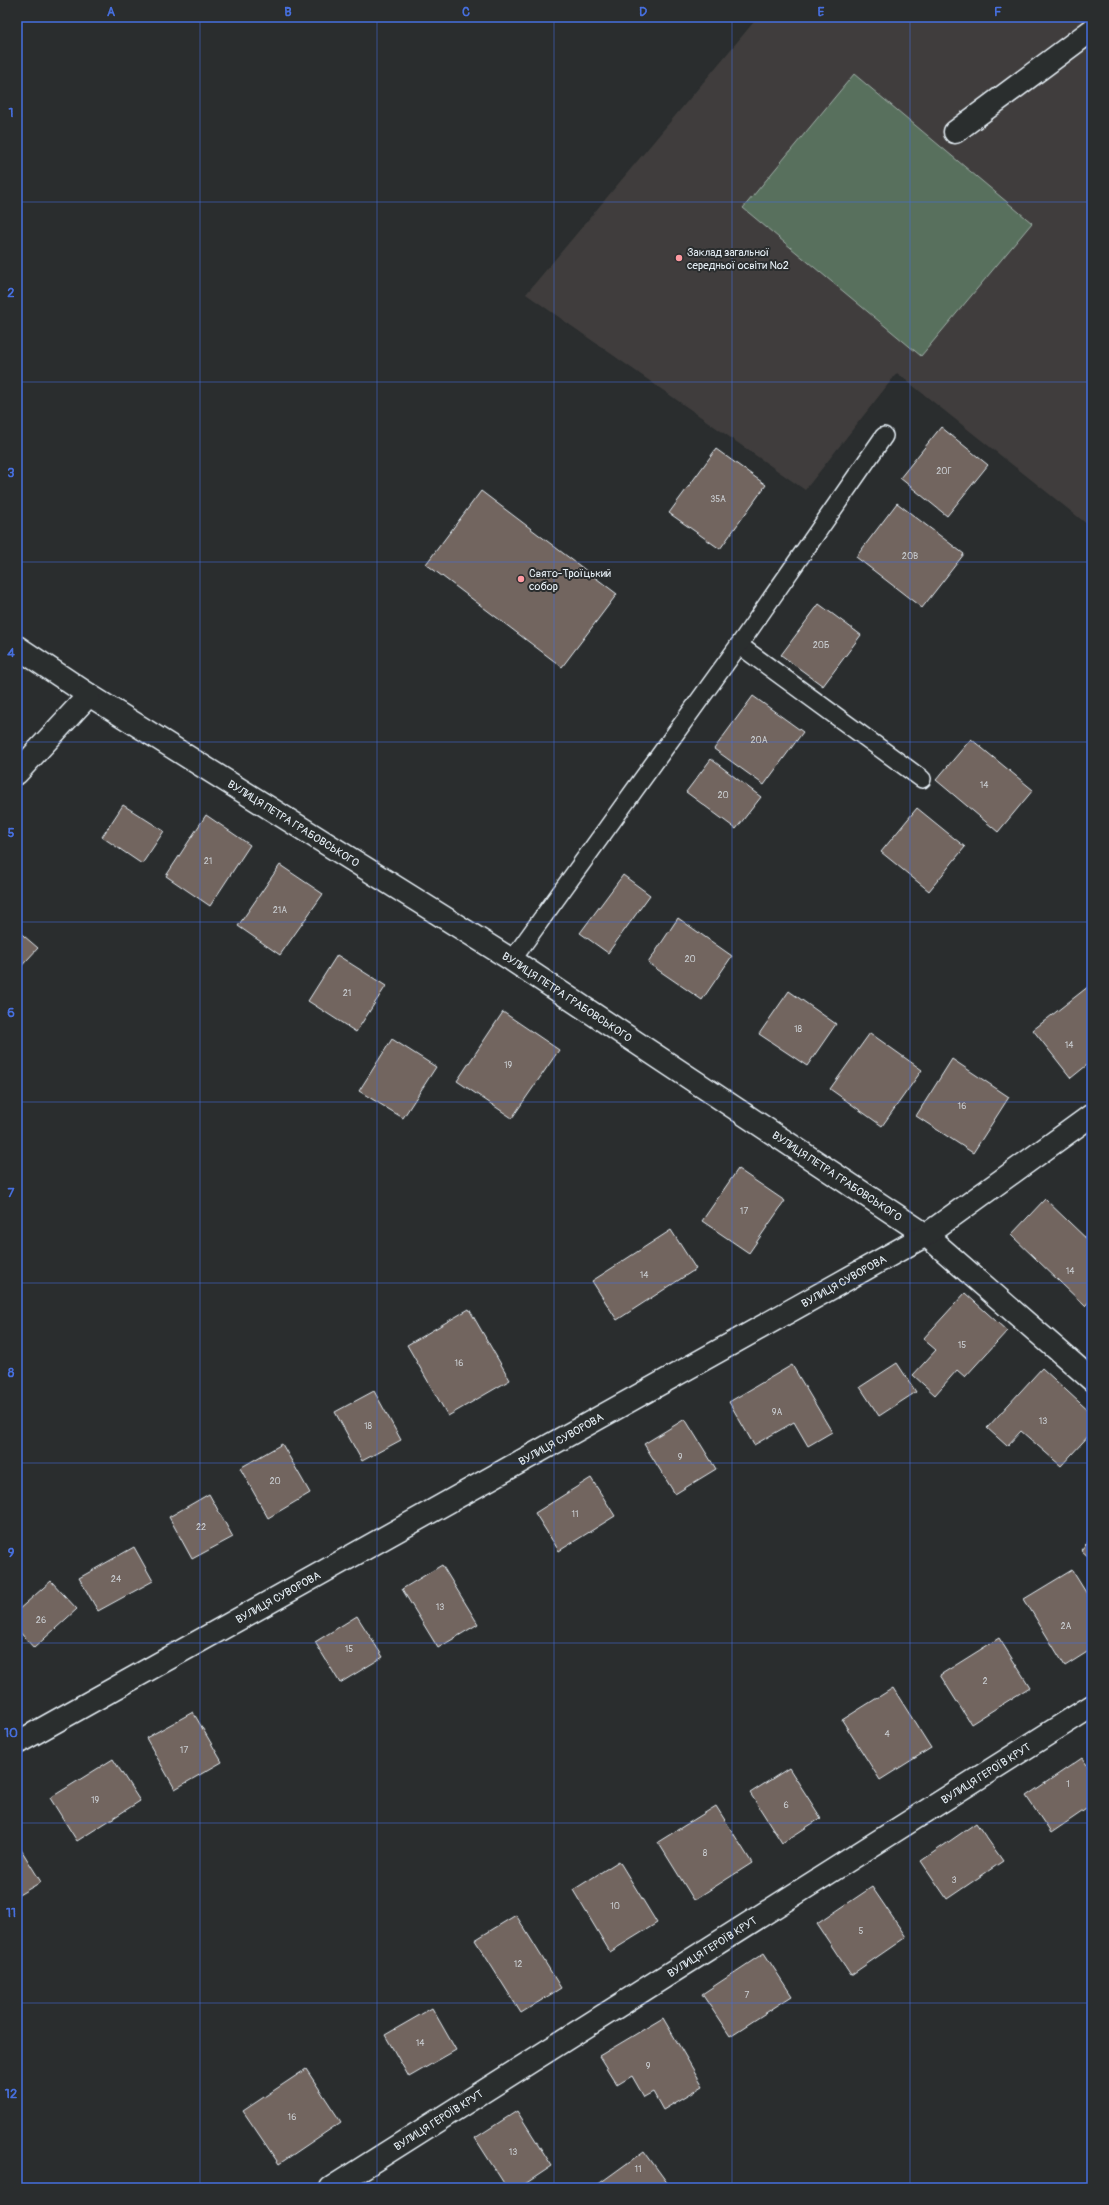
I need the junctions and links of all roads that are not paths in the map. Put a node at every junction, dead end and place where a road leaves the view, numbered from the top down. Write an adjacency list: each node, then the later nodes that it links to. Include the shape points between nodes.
1 (1092, 30): 2 (street)
2 (955, 132)
3 (884, 436): 4 (lane)
4 (739, 645): 8 (lane); 9 (lane)
5 (17, 647): 6 (street, ВУЛИЦЯ ПЕТРА ГРАБОВСЬКОГО)
6 (89, 695): 7 (street); 9 (street, ВУЛИЦЯ ПЕТРА ГРАБОВСЬКОГО)
7 (17, 773)
8 (922, 779)
9 (512, 960): 11 (street, ВУЛИЦЯ ПЕТРА ГРАБОВСЬКОГО)
10 (1092, 1115): 11 (street, ВУЛИЦЯ СУВОРОВА)
11 (926, 1235): 12 (street, ВУЛИЦЯ ПЕТРА ГРАБОВСЬКОГО); 14 (street, ВУЛИЦЯ СУВОРОВА)
12 (1092, 1380)
13 (1092, 1706): 15 (street, ВУЛИЦЯ ГЕРОЇВ КРУТ)
14 (17, 1743)
15 (332, 2188)

